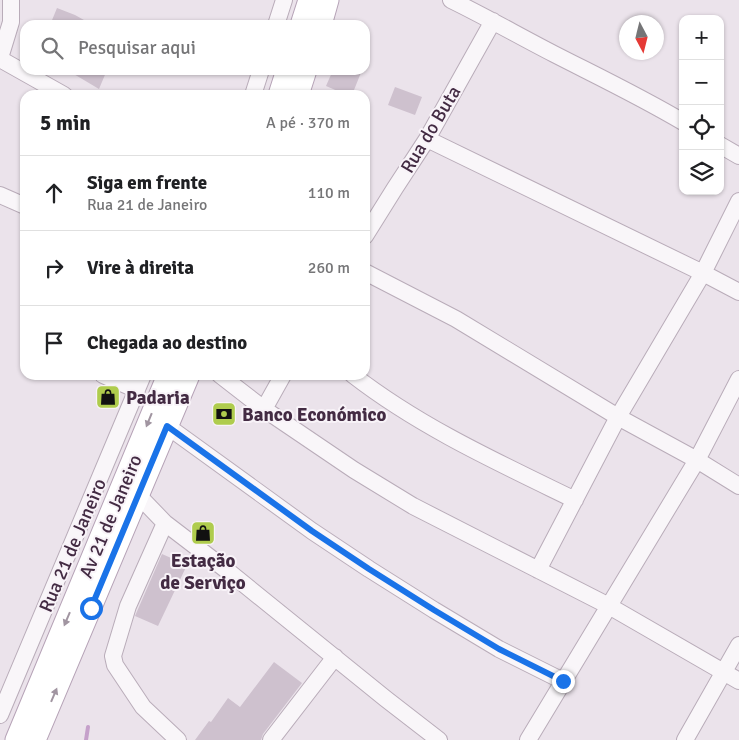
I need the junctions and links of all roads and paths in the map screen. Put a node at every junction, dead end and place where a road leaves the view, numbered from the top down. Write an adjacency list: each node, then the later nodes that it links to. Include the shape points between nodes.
1 (11, 0): 10 (street, via 11,22)
2 (284, 0): 6 (street)
3 (309, 0): 7 (main road)
4 (328, 0): 8 (main road)
5 (451, 0): 9 (street)
6 (278, 20)
7 (303, 20)
8 (322, 20)
9 (493, 21): 20 (street); 21 (street, Rua do Buta)
10 (0, 58): 11 (street)
11 (20, 70)
12 (29, 75): 16 (street)
13 (260, 75): 17 (street)
14 (285, 75): 18 (main road)
15 (304, 75): 19 (main road)
16 (55, 90)
17 (255, 90)
18 (280, 90)
19 (300, 90)
20 (679, 120)
21 (427, 139): 27 (street, Rua do Buta); 28 (street)
22 (724, 147): 23 (street)
23 (739, 156)
24 (0, 195): 26 (street)
25 (739, 202): 28 (street)
26 (20, 204)
27 (370, 228)
28 (703, 273): 30 (street); 40 (street)
29 (370, 275): 40 (street, via 456,319)
30 (739, 292)
31 (739, 379): 42 (street)
32 (126, 380): 38 (street)
33 (166, 380): 55 (main road, Av 21 de Janeiro, one-way to 55)
34 (187, 380): 41 (main road)
35 (226, 380): 39 (street)
36 (280, 380): 39 (street)
37 (359, 380): 45 (street, via 456,440)
38 (140, 383): 54 (street, Rua 21 de Janeiro)
39 (264, 409): 47 (street, via 413,506)
40 (618, 417): 42 (street); 45 (street)
41 (167, 426): 44 (main road); 52 (street, via 369,569 499,649)
42 (697, 460): 43 (street); 48 (street)
43 (739, 486)
44 (138, 495): 46 (street); 56 (main road, one-way to 44)
45 (575, 500): 47 (street)
46 (165, 523): 50 (street); 57 (street, via 128,606 113,660 143,707)
47 (538, 570): 48 (street)
48 (609, 606): 51 (street); 52 (street)
49 (739, 645): 51 (street)
50 (335, 657): 58 (street); 59 (street)
51 (724, 672): 53 (street); 61 (street)
52 (563, 681): 60 (street)
53 (739, 681)
54 (0, 715)
55 (16, 740)
56 (35, 740)
57 (178, 740)
58 (271, 740)
59 (439, 740)
60 (528, 740)
61 (685, 740)

